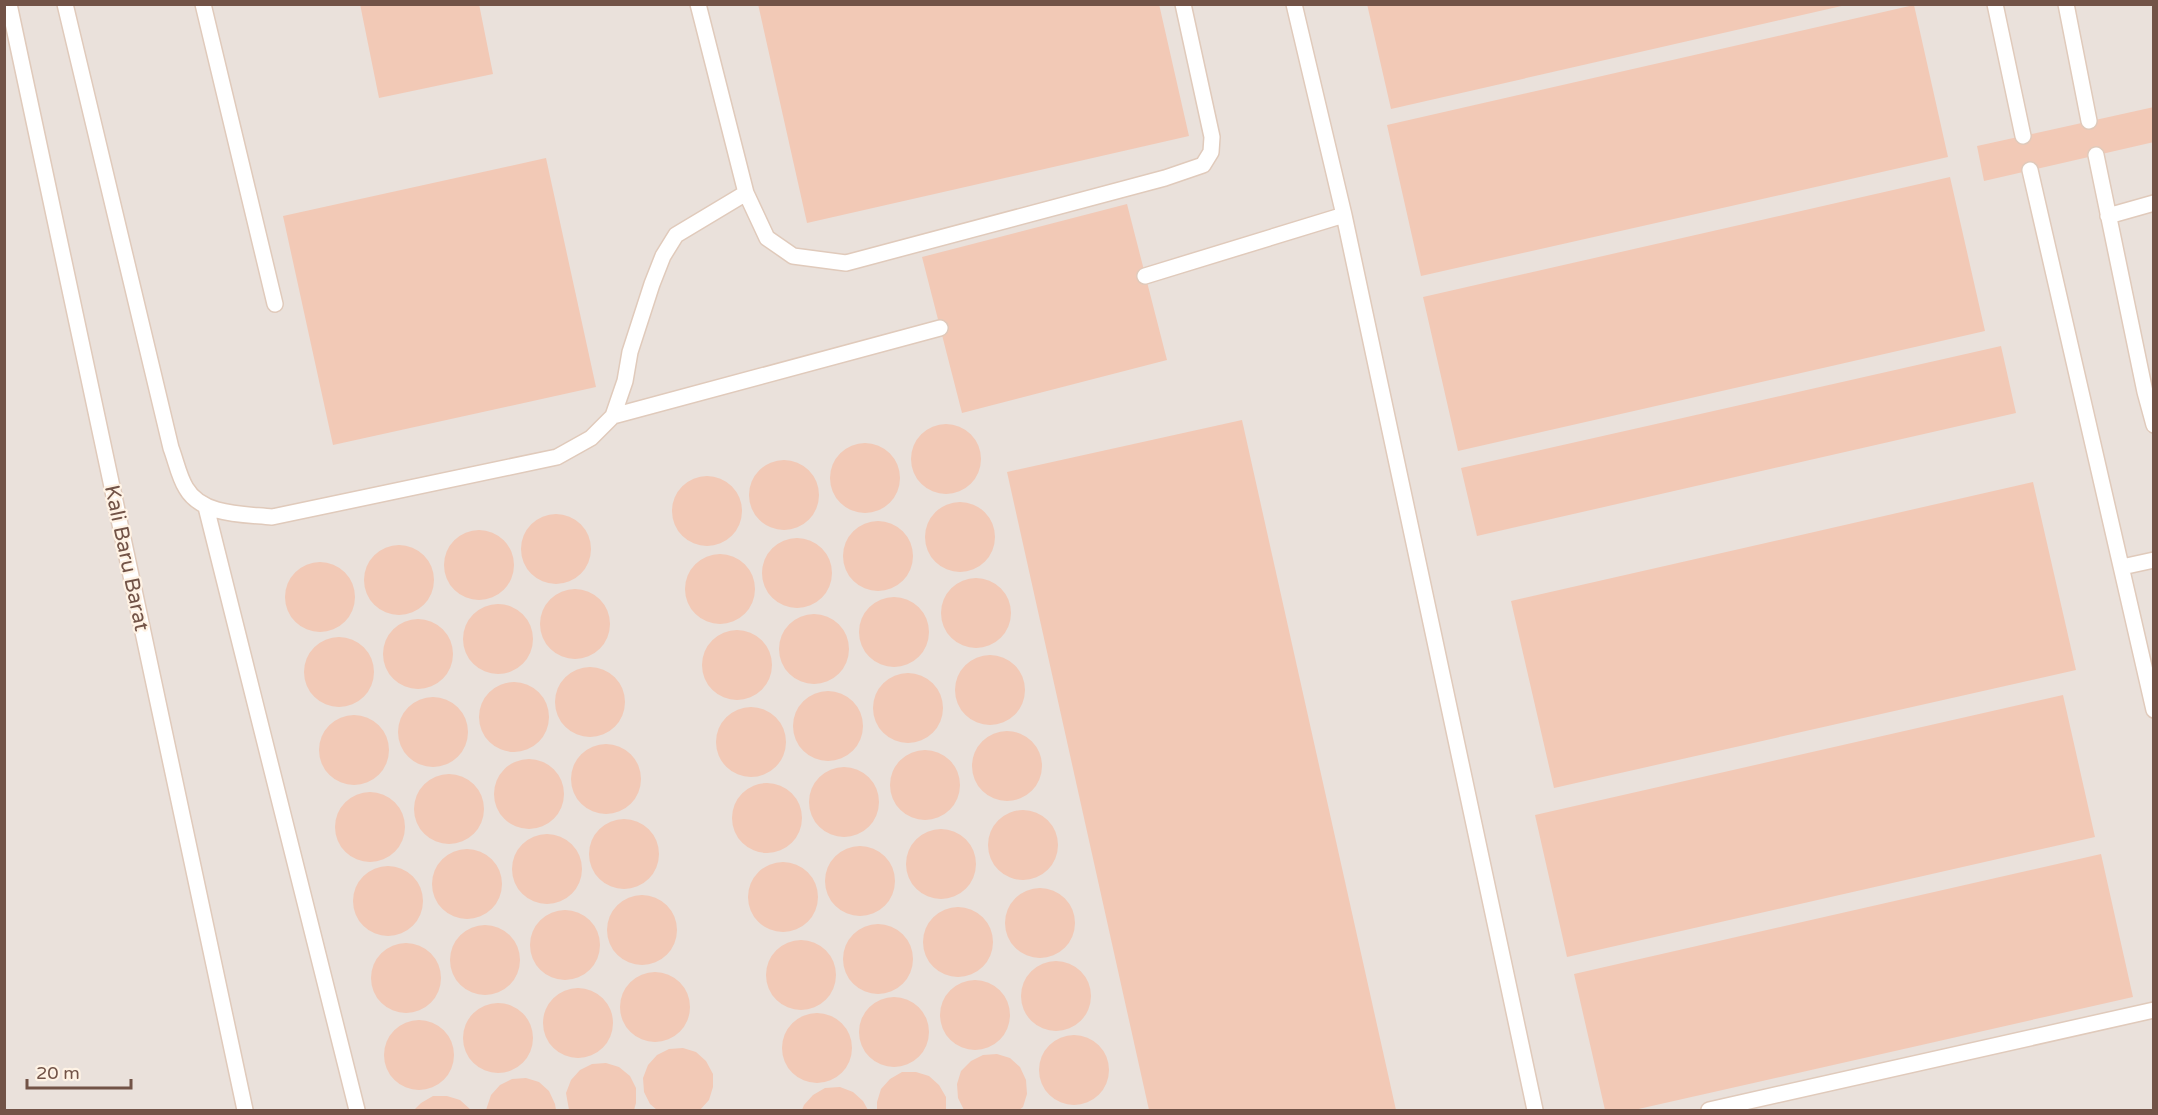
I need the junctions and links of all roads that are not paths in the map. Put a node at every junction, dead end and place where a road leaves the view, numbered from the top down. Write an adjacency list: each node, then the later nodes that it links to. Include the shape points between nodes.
1 (9, 4): 27 (lane, Kali Baru Barat)
2 (64, 4): 22 (lane, via 171,448 187,489)
3 (203, 4): 18 (lane)
4 (698, 4): 13 (lane)
5 (1183, 4): 13 (lane, via 1212,137 1211,152 1203,165 846,263 793,256 767,238)
6 (1294, 4): 15 (lane)
7 (1995, 4): 10 (lane)
8 (2066, 4): 9 (lane)
9 (2089, 121)
10 (2023, 136)
11 (2096, 155): 16 (lane)
12 (2030, 170): 24 (lane)
13 (746, 193): 20 (lane, via 676,235 667,249 630,352)
14 (2154, 203): 16 (lane)
15 (1344, 215): 17 (lane); 29 (lane)
16 (2108, 216): 21 (lane)
17 (1145, 276)
18 (276, 304)
19 (940, 328): 20 (lane)
20 (613, 416): 22 (lane, via 591,438 557,457 272,517)
21 (2154, 425)
22 (206, 507): 28 (lane)
23 (2154, 560): 24 (lane)
24 (2122, 567): 25 (lane)
25 (2154, 710)
26 (2154, 1010): 30 (lane)
27 (245, 1110)
28 (357, 1110)
29 (1535, 1110)
30 (1709, 1110)

